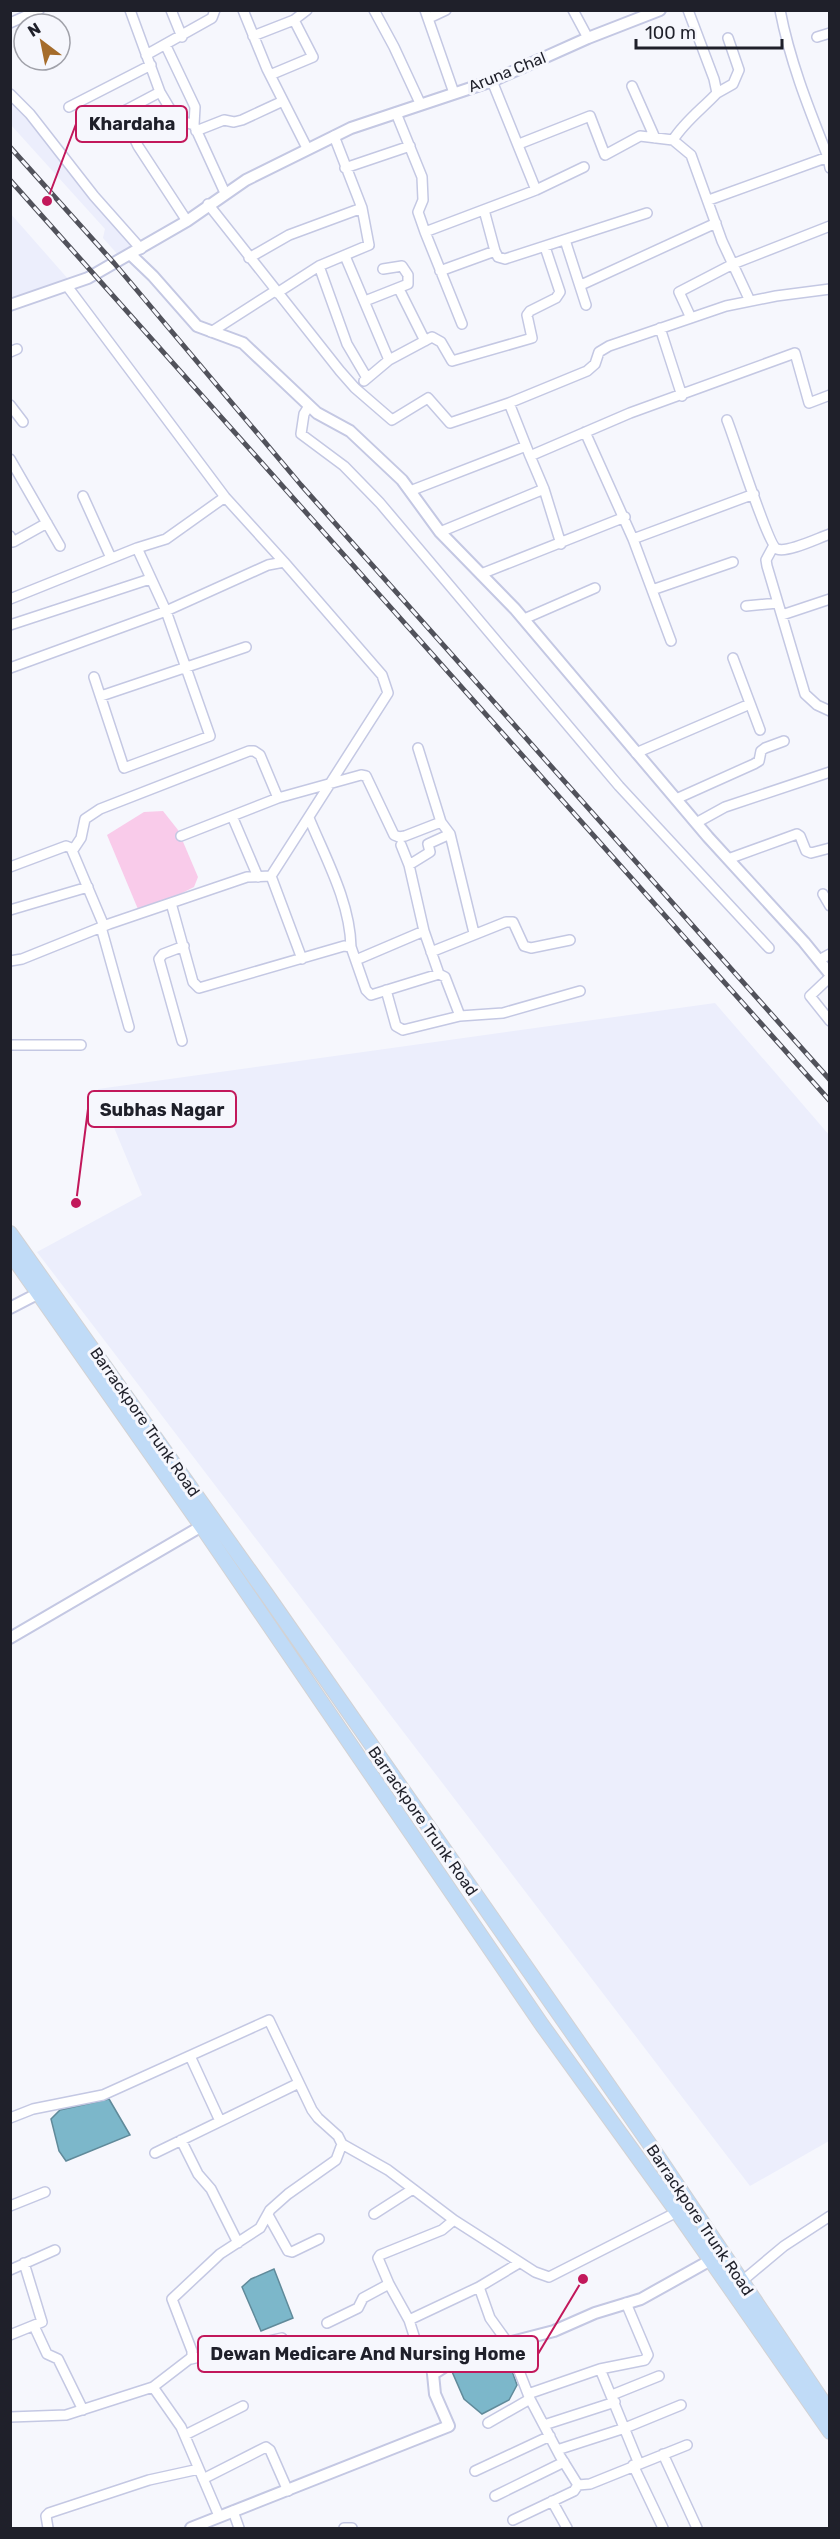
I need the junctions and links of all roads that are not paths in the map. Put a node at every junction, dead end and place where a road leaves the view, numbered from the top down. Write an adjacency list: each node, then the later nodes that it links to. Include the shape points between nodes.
1 (130, 10): 22 (street)
2 (171, 10): 17 (street)
3 (215, 10): 17 (street, via 212,18)
4 (243, 10): 16 (street)
5 (307, 10): 14 (street)
6 (374, 10): 32 (street)
7 (446, 10): 12 (street)
8 (573, 10): 19 (street)
9 (660, 10): 13 (street, Aruna Chal)
10 (688, 10): 29 (street)
11 (780, 10): 44 (street, via 790,53)
12 (427, 14): 28 (street)
13 (637, 15): 19 (street, Aruna Chal)
14 (294, 20): 16 (street); 24 (street, via 313,57)
15 (830, 33): 18 (street)
16 (253, 36): 24 (street)
17 (182, 37): 21 (street)
18 (817, 37)
19 (588, 38): 25 (street, Aruna Chal)
20 (728, 38): 29 (street, via 739,70 733,84)
21 (166, 46): 22 (street); 38 (street, via 195,107)
22 (146, 56): 23 (street)
23 (151, 65): 27 (street); 33 (street)
24 (270, 75): 31 (street)
25 (492, 81): 28 (street, Aruna Chal); 43 (street)
26 (632, 86): 41 (street)
27 (160, 92): 34 (street); 36 (street)
28 (454, 93): 32 (street, Aruna Chal)
29 (717, 93): 42 (street, via 683,124)
30 (10, 94): 64 (street)
31 (283, 101): 38 (street, via 242,120 224,120); 46 (street)
32 (420, 103): 35 (street, Aruna Chal)
33 (69, 107)
34 (122, 112): 37 (street); 39 (street)
35 (396, 113): 40 (street, Aruna Chal); 45 (street)
36 (176, 119): 38 (street); 39 (street)
37 (92, 128)
38 (195, 128): 52 (street)
39 (130, 129): 58 (street)
40 (333, 136): 46 (street, Aruna Chal); 49 (street)
41 (655, 138): 42 (street); 43 (street, via 640,136 605,155 590,116)
42 (673, 140): 53 (street, via 691,155)
43 (519, 144): 51 (street)
44 (827, 145): 47 (street)
45 (410, 146): 49 (street); 61 (street, via 422,177 423,200 417,212)
46 (307, 148): 52 (street, Aruna Chal)
47 (828, 157): 50 (street); 53 (street)
48 (584, 167): 51 (street)
49 (345, 168): 55 (street)
50 (830, 168)
51 (536, 190): 56 (street)
52 (225, 193): 54 (street, Aruna Chal)
53 (709, 200): 59 (street)
54 (208, 204): 58 (street, Aruna Chal); 68 (street)
55 (362, 208): 67 (street, via 369,245); 68 (street, via 289,235)
56 (484, 210): 61 (street); 65 (street)
57 (647, 213): 62 (street)
58 (187, 221): 64 (street, Aruna Chal)
59 (716, 223): 69 (street); 73 (street)
60 (830, 226): 69 (street)
61 (425, 232): 72 (street)
62 (565, 240): 63 (street); 73 (street)
63 (545, 247): 65 (street, via 505,259); 86 (street, via 560,292 527,315 532,338 452,361 441,342 432,337)
64 (141, 249): 66 (street, Aruna Chal)
65 (495, 251): 72 (street)
66 (130, 254): 74 (street, Aruna Chal); 85 (street, via 197,326)
67 (345, 256): 70 (street); 78 (street)
68 (249, 258): 77 (street)
69 (733, 264): 79 (street); 82 (street, via 679,292)
70 (319, 266): 77 (street); 88 (street, via 347,344)
71 (383, 269): 75 (street, via 402,266 406,270 408,284)
72 (440, 271): 83 (street)
73 (581, 285): 81 (street)
74 (67, 286): 80 (street, Aruna Chal); 104 (street)
75 (399, 289): 78 (street); 86 (street)
76 (830, 289): 79 (street)
77 (276, 292): 85 (street); 89 (street)
78 (365, 301): 87 (street)
79 (750, 301): 82 (street)
80 (10, 305)
81 (586, 305)
82 (691, 318): 84 (street)
83 (462, 324)
84 (660, 328): 91 (street); 92 (street, via 602,350 587,371)
85 (211, 332): 94 (street, via 243,343)
86 (425, 341): 87 (street)
87 (389, 360): 88 (street)
88 (367, 378): 89 (street)
89 (355, 388): 92 (street, via 392,420 428,398 450,423)
90 (830, 395): 91 (street, via 809,403 795,353)
91 (682, 396): 97 (street)
92 (509, 403): 98 (street)
93 (10, 405): 96 (street)
94 (309, 406): 101 (street, via 351,431); 172 (street, via 301,434 344,466 380,503 619,786)
95 (728, 420): 102 (street)
96 (23, 422)
97 (585, 432): 98 (street); 105 (street)
98 (528, 451): 100 (street); 101 (street)
99 (12, 463): 106 (street)
100 (544, 489): 107 (street); 111 (street)
101 (410, 491): 107 (street)
102 (754, 494): 110 (street); 113 (street)
103 (84, 496): 115 (street)
104 (225, 496): 114 (street, via 166,539); 116 (street)
105 (625, 517): 110 (street); 111 (street)
106 (47, 523): 109 (street, via 13,542); 112 (street)
107 (440, 532): 118 (street)
108 (830, 534): 113 (street, via 788,549)
109 (10, 536)
110 (633, 539): 121 (street)
111 (561, 544): 118 (street)
112 (60, 546)
113 (773, 547): 124 (street, via 766,560)
114 (137, 548): 115 (street); 119 (street)
115 (111, 558): 122 (street)
116 (284, 562): 126 (street); 144 (street, via 382,675 388,687 387,698)
117 (733, 562): 121 (street)
118 (481, 574): 128 (street)
119 (150, 579): 126 (street); 129 (street)
120 (595, 588): 128 (street)
121 (652, 590): 130 (street)
122 (10, 599)
123 (830, 599): 127 (street)
124 (778, 603): 125 (street); 127 (street)
125 (746, 606)
126 (166, 611): 133 (street); 134 (street)
127 (782, 615): 138 (street, via 805,694)
128 (524, 620): 142 (street)
129 (10, 625)
130 (671, 641)
131 (246, 647): 133 (street)
132 (733, 658): 137 (street)
133 (184, 667): 136 (street); 136 (street, via 210,736 124,768)
134 (10, 668)
135 (94, 677): 136 (street)
136 (101, 696)
137 (750, 704): 139 (street); 142 (street)
138 (830, 711)
139 (760, 730)
140 (784, 741): 146 (street, via 761,751 754,764)
141 (418, 748): 149 (street)
142 (636, 753): 146 (street)
143 (830, 772): 150 (street, via 725,807)
144 (329, 783): 145 (street); 148 (street); 149 (street, via 366,776 390,831 399,837)
145 (278, 798): 147 (street); 155 (street, via 260,755 249,752 100,809 85,819 81,838)
146 (676, 799): 150 (street)
147 (232, 816): 152 (street); 160 (street)
148 (309, 818): 159 (street); 171 (street, via 344,903)
149 (441, 822): 151 (street)
150 (696, 823): 156 (street)
151 (450, 834): 157 (street, via 429,844 430,852); 168 (street)
152 (181, 836)
153 (400, 845): 157 (street)
154 (830, 848): 156 (street, via 806,851 797,834)
155 (73, 850): 158 (street, via 66,846); 161 (street)
156 (729, 859): 177 (street)
157 (409, 865): 167 (street)
158 (10, 867)
159 (271, 876): 160 (street); 175 (street)
160 (258, 877): 163 (street, via 247,877)
161 (88, 887): 165 (street); 166 (street)
162 (823, 894): 164 (street)
163 (171, 903): 166 (street); 170 (street)
164 (830, 906)
165 (10, 910)
166 (103, 927): 178 (street); 185 (street)
167 (424, 931): 173 (street); 176 (street)
168 (474, 933): 169 (street, via 513,922 524,946); 173 (street)
169 (570, 940)
170 (184, 946): 175 (street, via 193,982 199,988); 186 (street, via 159,959)
171 (351, 947): 175 (street); 176 (street)
172 (769, 948)
173 (431, 952): 179 (street)
174 (830, 954): 177 (street)
175 (302, 959)
176 (356, 960): 181 (street, via 366,990 371,995)
177 (819, 960): 180 (street)
178 (10, 961)
179 (439, 974): 181 (street); 183 (street, via 445,977)
180 (830, 976): 184 (street, via 810,996)
181 (386, 990): 183 (street, via 398,1029)
182 (580, 991): 183 (street, via 502,1013)
183 (460, 1016)
184 (830, 1021)
185 (129, 1026)
186 (182, 1041)
187 (10, 1045): 188 (street)
188 (81, 1045)
189 (10, 1233): 193 (main road, Barrackpore Trunk Road)
190 (10, 1253): 191 (main road, Barrackpore Trunk Road)
191 (39, 1293): 192 (street); 193 (main road, Barrackpore Trunk Road)
192 (10, 1308)
193 (208, 1523): 194 (street); 205 (main road, Barrackpore Trunk Road, via 542,2025); 217 (main road, Barrackpore Trunk Road, via 646,2139)
194 (10, 1638)
195 (190, 2056): 196 (street, via 270,2020); 197 (street, via 103,2095 33,2109); 198 (street)
196 (299, 2083): 198 (street); 200 (street, via 318,2118)
197 (10, 2118)
198 (220, 2121): 199 (street)
199 (182, 2140): 201 (street); 211 (street, via 199,2176 212,2188)
200 (342, 2144): 202 (street); 207 (street, via 336,2160 288,2194)
201 (155, 2152)
202 (413, 2189): 206 (street); 209 (street)
203 (45, 2192): 204 (street)
204 (10, 2206)
205 (677, 2212): 213 (main road, Barrackpore Trunk Road); 215 (street, via 549,2277)
206 (374, 2214)
207 (268, 2215): 210 (street, via 288,2251); 211 (street, via 260,2228)
208 (829, 2218): 217 (street, via 784,2246)
209 (454, 2220): 215 (street); 218 (street, via 442,2230 380,2255 378,2259)
210 (319, 2239)
211 (238, 2243): 227 (street, via 220,2254 172,2298 192,2351)
212 (55, 2250): 214 (street)
213 (709, 2261): 220 (street, via 662,2290); 242 (main road, Barrackpore Trunk Road)
214 (24, 2263): 216 (street); 223 (street, via 42,2322)
215 (519, 2263): 219 (street)
216 (10, 2270)
217 (741, 2282): 237 (main road, Barrackpore Trunk Road)
218 (389, 2284): 221 (street); 222 (street, via 363,2298 358,2308)
219 (480, 2287): 221 (street); 226 (street, via 490,2318)
220 (626, 2303): 226 (street, via 554,2331); 228 (street, via 648,2355 645,2361)
221 (409, 2320): 229 (street)
222 (327, 2323)
223 (34, 2326): 224 (street); 236 (street, via 47,2355 58,2359)
224 (10, 2335)
225 (282, 2338): 227 (street)
226 (508, 2343): 229 (street, via 483,2342); 232 (street)
227 (191, 2359): 231 (street)
228 (600, 2369): 232 (street); 233 (street)
229 (433, 2374): 254 (street, via 435,2394 449,2426)
230 (659, 2376): 233 (street)
231 (153, 2387): 236 (street); 243 (street)
232 (529, 2397): 239 (street); 240 (street)
233 (614, 2398): 240 (street); 241 (street)
234 (681, 2405): 241 (street)
235 (243, 2406): 243 (street)
236 (83, 2410): 238 (street, via 57,2416)
237 (830, 2412)
238 (10, 2417)
239 (488, 2424)
240 (544, 2425): 244 (street)
241 (625, 2428): 246 (street); 249 (street)
242 (830, 2432)
243 (185, 2435): 250 (street)
244 (550, 2436): 246 (street); 251 (street)
245 (687, 2445): 247 (street)
246 (557, 2450): 248 (street)
247 (663, 2454): 249 (street); 267 (street)
248 (564, 2462): 253 (street); 255 (street)
249 (636, 2464): 253 (street, via 590,2484); 266 (street)
250 (199, 2469): 252 (street); 260 (street, via 149,2480 50,2513 46,2516)
251 (476, 2471)
252 (203, 2479): 254 (street, via 266,2447); 258 (street)
253 (578, 2485): 256 (street, via 574,2491)
254 (288, 2490): 257 (street)
255 (495, 2496)
256 (552, 2501): 259 (street); 265 (street)
257 (233, 2511): 258 (street); 262 (street)
258 (219, 2516): 261 (street)
259 (513, 2520)
260 (48, 2529)
261 (191, 2529)
262 (239, 2529)
263 (344, 2529): 264 (street)
264 (352, 2529)
265 (567, 2529)
266 (663, 2529)
267 (696, 2529)

